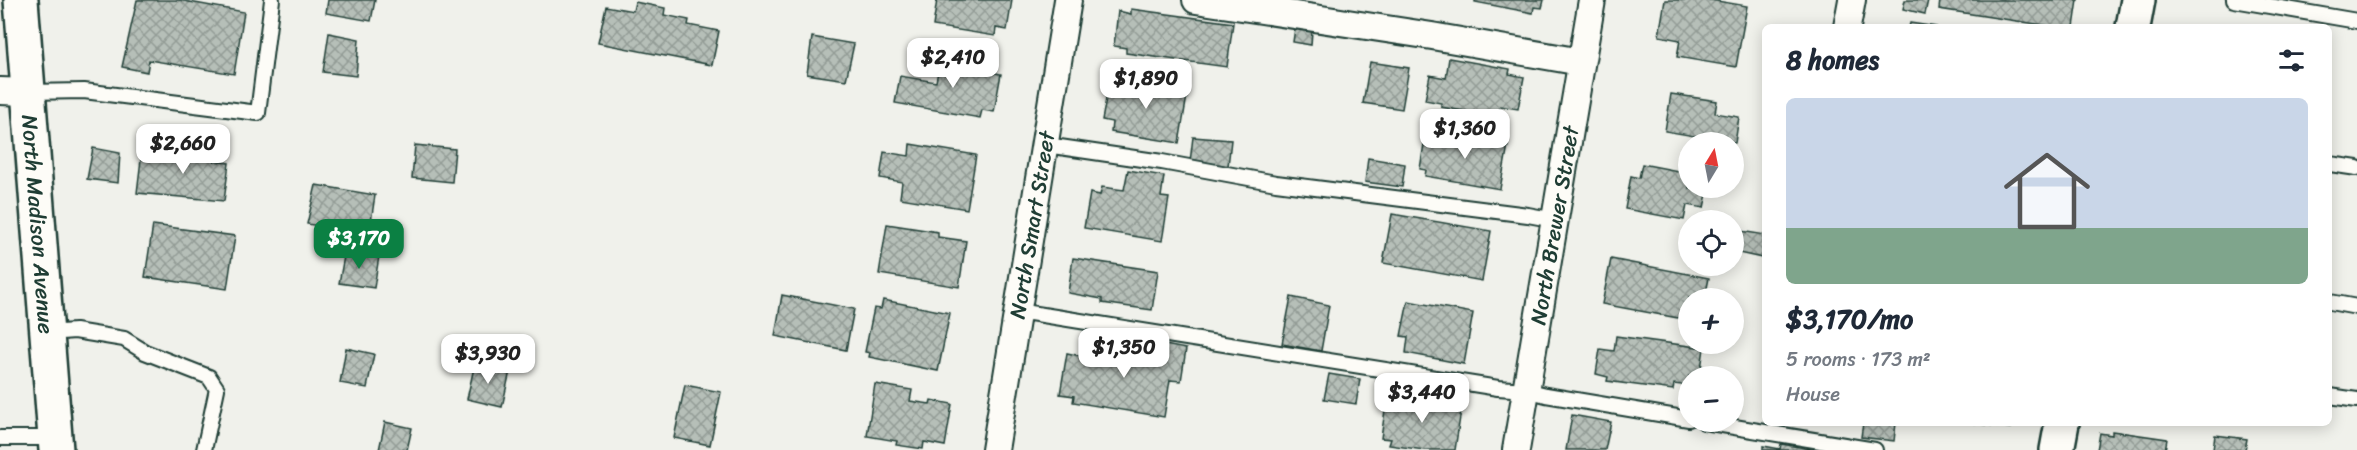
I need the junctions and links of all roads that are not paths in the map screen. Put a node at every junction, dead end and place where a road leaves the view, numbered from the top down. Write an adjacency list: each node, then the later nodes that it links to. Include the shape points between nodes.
1 (21, 0): 13 (main road, North Madison Avenue)
2 (272, 0): 13 (lane, via 258,113 84,91)
3 (1068, 0): 14 (street, North Smart Street)
4 (1196, 0): 12 (street)
5 (1592, 0): 12 (street, North Brewer Street)
6 (1852, 0): 10 (street)
7 (2138, 0): 11 (main road)
8 (2234, 0): 9 (lane)
9 (2357, 21)
10 (1848, 24)
11 (2134, 24)
12 (1581, 62): 17 (street, North Brewer Street)
13 (14, 92): 21 (main road, North Madison Avenue)
14 (1046, 145): 17 (lane, via 1276,183); 20 (street, North Smart Street)
15 (2332, 164): 16 (lane)
16 (2357, 168)
17 (1555, 220): 22 (street, North Brewer Street)
18 (2332, 302): 19 (lane)
19 (2357, 307)
20 (1018, 311): 22 (lane); 31 (street, North Smart Street)
21 (47, 333): 29 (main road, North Madison Avenue); 30 (lane, via 75,331 124,339 145,352 209,377 217,389)
22 (1526, 390): 25 (lane); 32 (street, North Brewer Street)
23 (2332, 396): 24 (lane)
24 (2357, 400)
25 (1678, 417)
26 (2061, 426): 34 (main road)
27 (1744, 429): 33 (lane)
28 (0, 438): 29 (lane)
29 (56, 444)
30 (204, 450)
31 (995, 450)
32 (1516, 450)
33 (1875, 450)
34 (2057, 450)

